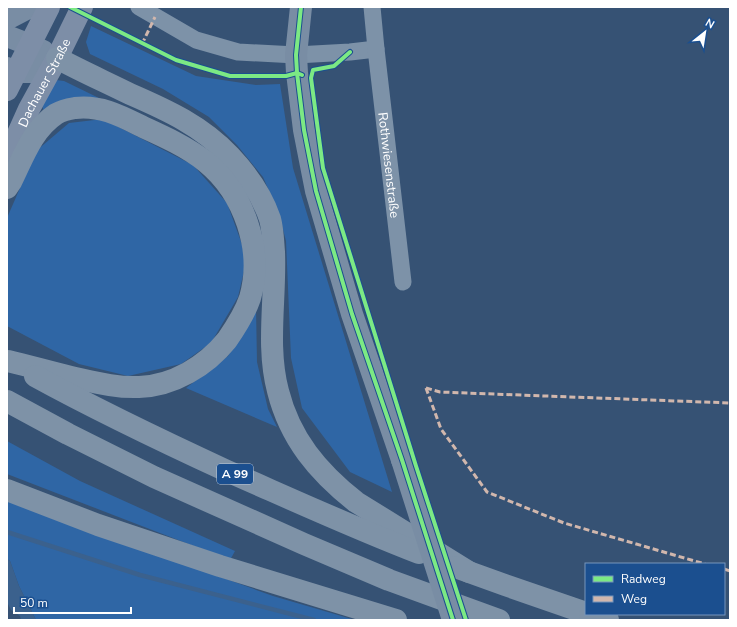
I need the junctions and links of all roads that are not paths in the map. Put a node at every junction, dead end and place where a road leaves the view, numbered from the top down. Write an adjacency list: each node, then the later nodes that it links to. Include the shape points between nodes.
1 (30, 7): 7 (street)
2 (49, 7): 9 (main road)
3 (82, 7): 12 (main road, Dachauer Straße)
4 (139, 7): 11 (street, via 196,40 238,52)
5 (301, 7): 11 (street)
6 (372, 7): 10 (street, Rothwiesenstraße)
7 (7, 19)
8 (7, 36): 9 (street)
9 (30, 45): 12 (street); 13 (main road)
10 (376, 49): 11 (street); 16 (street, Rothwiesenstraße)
11 (296, 55): 24 (street, bridge, via 304,130 316,191 352,314)
12 (54, 63): 13 (street, via 36,72); 14 (main road, Dachauer Straße, via 29,109); 20 (highway, via 81,71 173,113 214,140 248,177 265,206 273,237 274,370 282,408 292,431 322,472 340,490)
13 (10, 77)
14 (7, 158)
15 (7, 188): 17 (highway, via 30,142 45,123 57,113 69,109 94,107 179,144 206,163 228,186 240,205 250,227 254,250 250,298 233,332 207,361 173,380 139,387 116,386)
16 (403, 282)
17 (8, 361): 20 (highway, A 99, via 71,396 168,444 283,496)
18 (7, 401): 25 (highway, A 99, via 154,477 389,580)
19 (7, 490): 23 (highway, via 98,525 220,566)
20 (469, 572): 21 (highway, A 99)
21 (585, 613)
22 (593, 615): 26 (highway)
23 (396, 620)
24 (453, 620)
25 (498, 620)
26 (608, 620)

